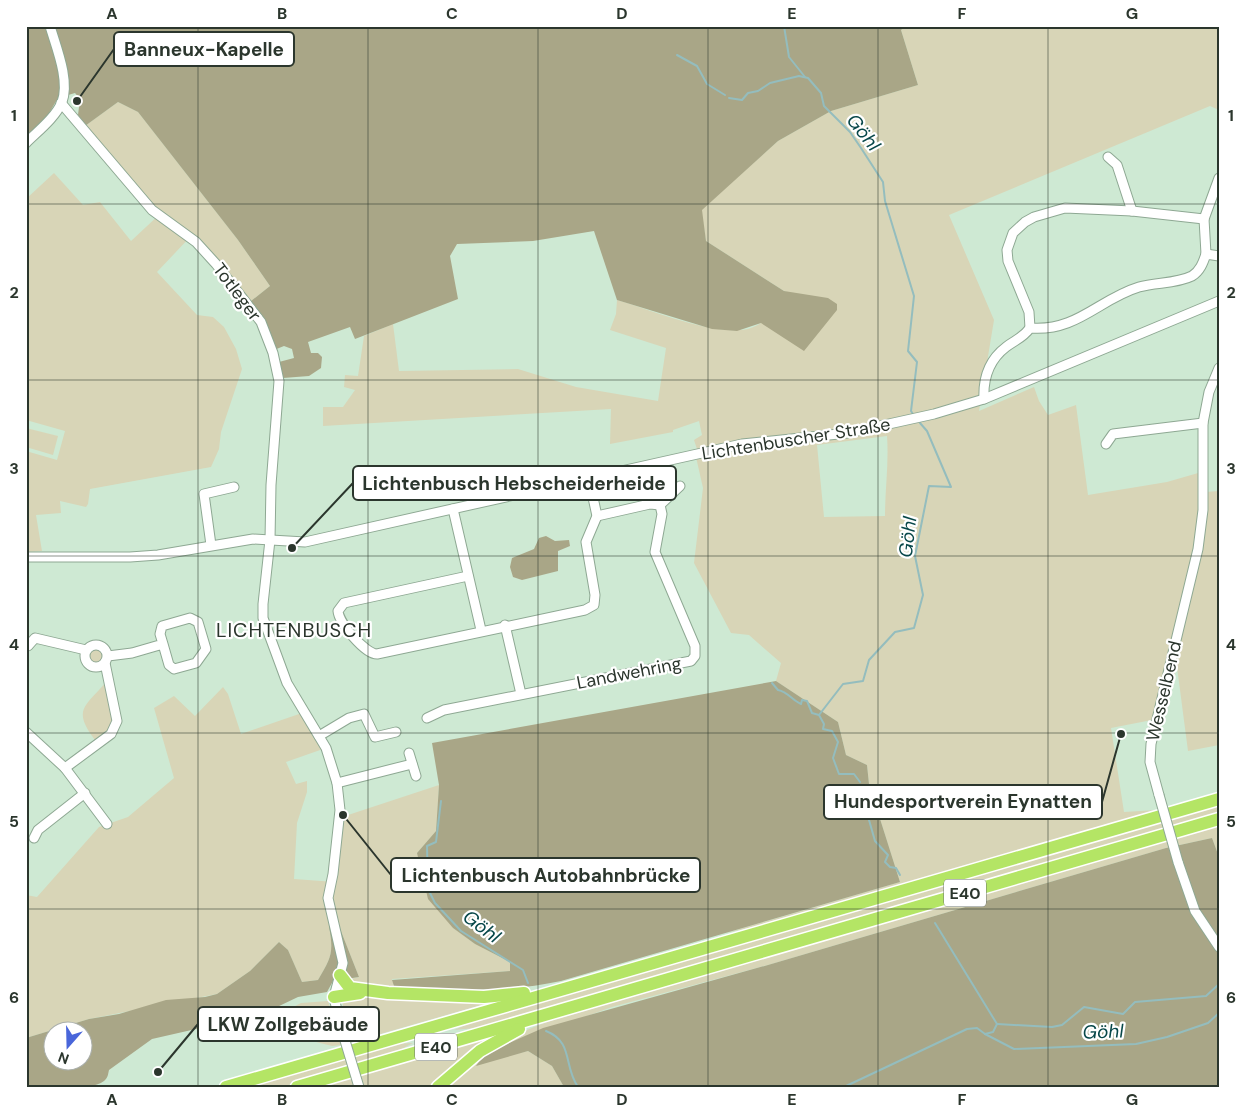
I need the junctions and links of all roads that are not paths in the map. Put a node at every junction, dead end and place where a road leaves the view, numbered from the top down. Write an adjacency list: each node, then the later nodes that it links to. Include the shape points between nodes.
1 (50, 26): 2 (street, via 63,80)
2 (61, 102): 3 (street, via 47,122); 22 (street, Totleger, via 152,210 204,249 261,322 279,381)
3 (26, 142)
4 (1108, 157): 6 (street, via 1117,165)
5 (1219, 178): 7 (street)
6 (1132, 211): 7 (street); 11 (street, via 1065,208 1034,217 1018,227 1009,240 1008,256 1029,312)
7 (1204, 219): 8 (street)
8 (1206, 254): 9 (street); 11 (street, via 1202,267 1188,277 1138,287 1069,323 1047,329)
9 (1219, 256)
10 (1219, 301): 13 (street, Lichtenbuscher Straße)
11 (1030, 328): 13 (street, via 994,357 987,373)
12 (1219, 368): 14 (street, Wesselbend, via 1209,392)
13 (984, 399): 16 (street, Lichtenbuscher Straße, via 880,428 742,444)
14 (1203, 423): 15 (street, via 1113,434); 47 (street, Wesselbend, bridge, via 1198,549 1151,744 1150,762 1195,911)
15 (1106, 444)
16 (588, 479): 20 (street, Lichtenbuscher Straße); 21 (street)
17 (680, 486): 19 (street)
18 (234, 487): 23 (street, via 204,494)
19 (660, 505): 21 (street, via 650,504); 32 (street, Landwehring, via 662,514 655,552 695,646 695,656 686,663)
20 (453, 509): 22 (street, Lichtenbuscher Straße, via 317,540); 25 (street)
21 (597, 516): 26 (street, via 586,542 594,606)
22 (270, 540): 23 (street, Lichtenbuscher Straße); 36 (street, Totleger, via 263,604 265,625 287,683)
23 (211, 545): 24 (street, Lichtenbuscher Straße, via 130,557)
24 (26, 557)
25 (468, 576): 27 (street); 27 (street, via 344,603 338,611 339,619 372,654)
26 (505, 626): 27 (street); 32 (street)
27 (481, 630)
28 (162, 644): 28 (street, via 169,665 174,669 196,663 206,649 198,622 190,618 162,626); 31 (street)
29 (28, 646): 30 (street, via 35,638)
30 (86, 650): 31 (street, via 99,645 106,649); 31 (street, via 86,661 91,667 99,668)
31 (107, 660): 39 (street, via 116,727)
32 (521, 694): 33 (street, Landwehring, via 444,710)
33 (427, 718)
34 (26, 732): 39 (street)
35 (396, 732): 36 (street, via 375,738 364,714 349,718)
36 (320, 736): 41 (street, Totleger)
37 (409, 753): 38 (street)
38 (412, 764): 40 (street); 41 (street)
39 (65, 768): 42 (street)
40 (416, 776)
41 (338, 784): 48 (street, Totleger, via 340,810 328,898 342,958)
42 (85, 793): 45 (street); 46 (street, via 38,830)
43 (1219, 799): 49 (highway, E40)
44 (1219, 819): 52 (highway, E40)
45 (107, 824)
46 (34, 838)
47 (1219, 947)
48 (340, 975): 50 (highway, via 352,989); 51 (street, Totleger)
49 (556, 991): 50 (highway, via 498,997); 53 (highway, E40)
50 (370, 992): 51 (highway)
51 (334, 997): 57 (street, bridge)
52 (540, 1016): 56 (highway, E40); 58 (highway, via 485,1047)
53 (359, 1048): 54 (highway); 55 (highway, E40)
54 (320, 1049)
55 (226, 1087)
56 (297, 1087)
57 (359, 1087)
58 (438, 1087)

